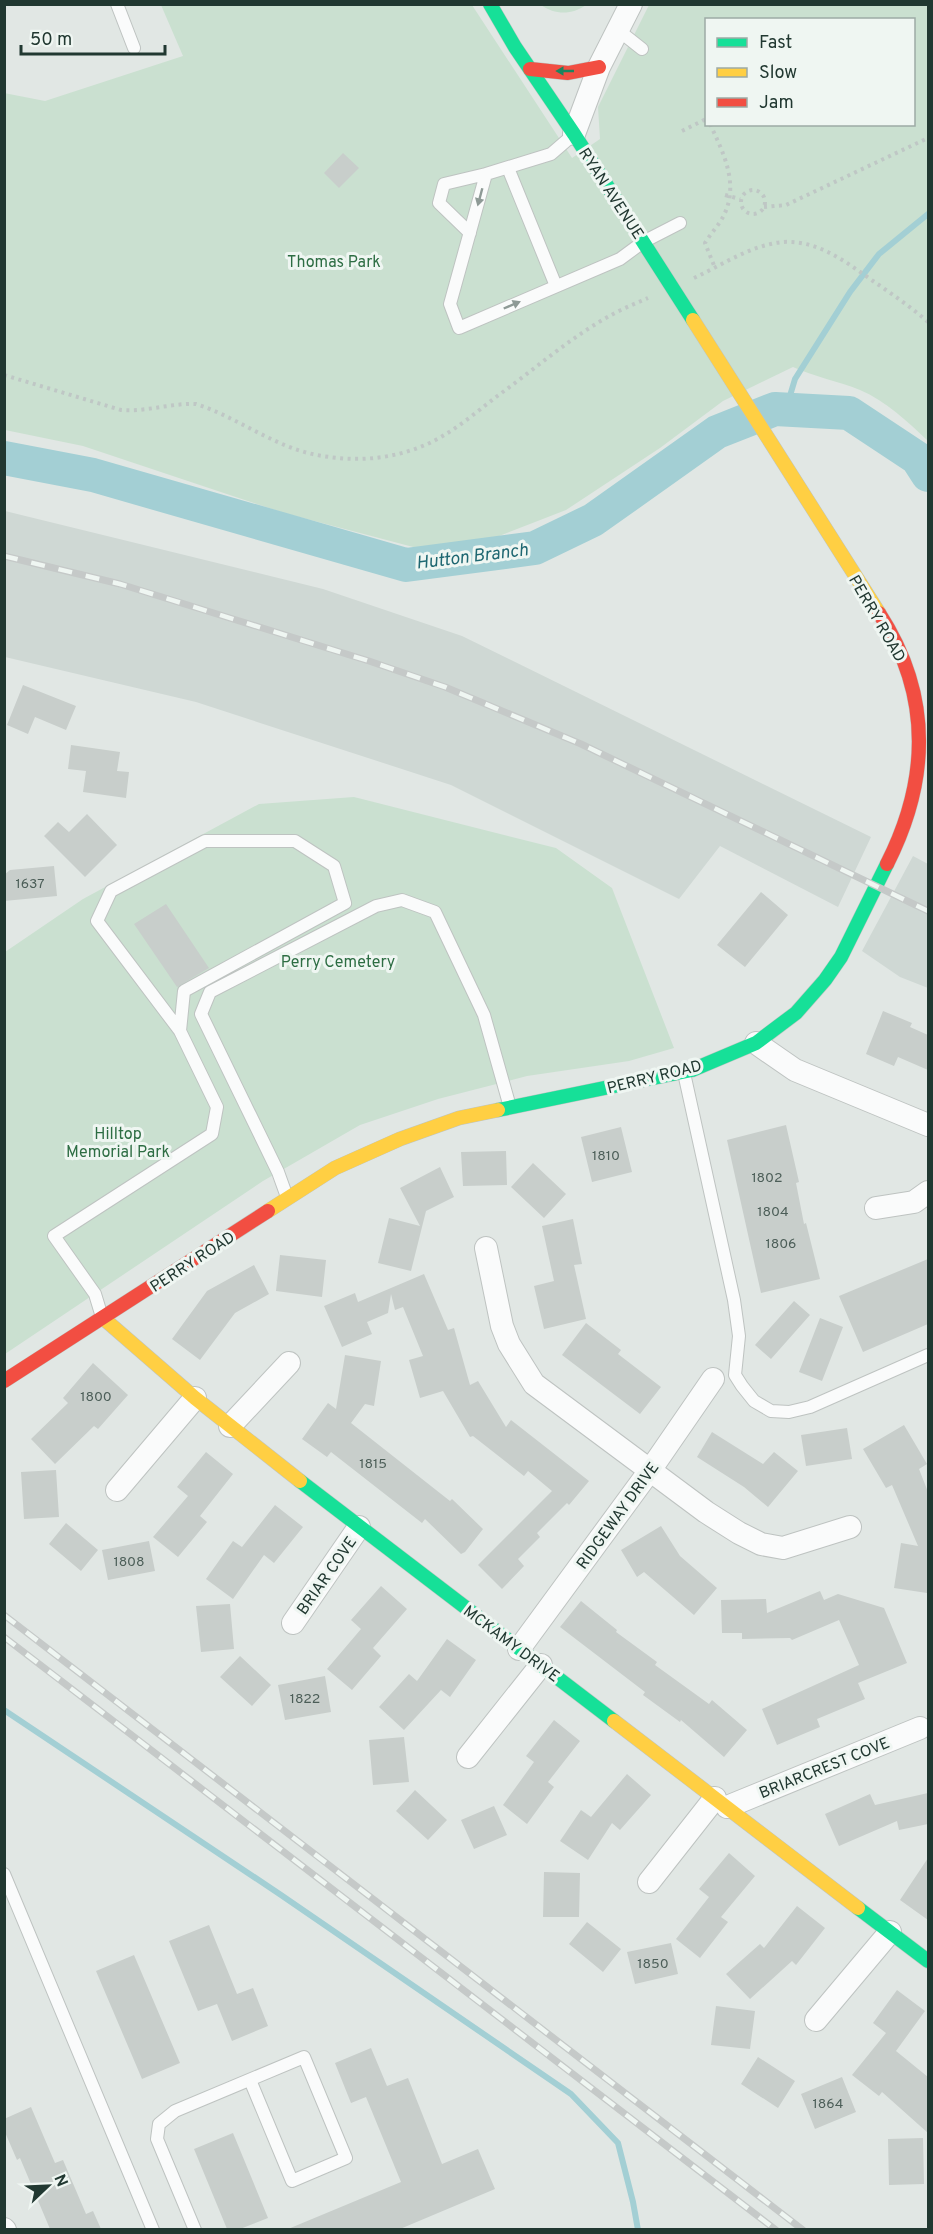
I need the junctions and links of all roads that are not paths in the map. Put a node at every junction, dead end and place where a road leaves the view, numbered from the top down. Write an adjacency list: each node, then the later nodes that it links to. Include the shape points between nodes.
1 (117, 4): 5 (lane)
2 (490, 4): 8 (street, RYAN AVENUE)
3 (631, 4): 4 (street)
4 (618, 30): 6 (lane); 7 (street)
5 (134, 48)
6 (642, 49)
7 (599, 67): 8 (street, one-way to 8, via 568,73); 9 (street)
8 (530, 69): 9 (street, RYAN AVENUE)
9 (574, 134): 10 (lane, via 551,154); 14 (street, RYAN AVENUE)
10 (508, 168): 11 (lane); 15 (lane)
11 (486, 174): 13 (lane, one-way to 13); 13 (lane, via 444,184 439,204)
12 (680, 223): 14 (lane)
13 (470, 233): 15 (lane, one-way to 15, via 450,304 459,328)
14 (643, 242): 15 (lane, via 620,259); 16 (street, RYAN AVENUE)
15 (556, 286)
16 (731, 384): 18 (street, PERRY ROAD, via 901,653 912,682 920,727 910,810 845,949 796,1013)
17 (180, 1031): 17 (lane, via 97,921 111,891 205,841 295,841 334,866 345,903 184,991); 26 (lane, via 218,1107 212,1134 54,1236 95,1294)
18 (756, 1043): 19 (street, PERRY ROAD); 21 (street, via 795,1070)
19 (684, 1072): 20 (street, PERRY ROAD); 27 (lane, via 734,1300 739,1336 735,1375 754,1401 771,1411 810,1407)
20 (510, 1108): 23 (street, PERRY ROAD, via 459,1118 400,1139 335,1168); 23 (lane, via 484,1015 435,912 402,900 376,906 210,992 201,1014)
21 (928, 1125)
22 (928, 1192): 24 (street, via 914,1202)
23 (288, 1199): 26 (street, PERRY ROAD)
24 (876, 1208)
25 (486, 1248): 33 (street, via 502,1326 534,1384)
26 (103, 1318): 30 (street, PERRY ROAD); 31 (street, MCKAMY DRIVE)
27 (928, 1355)
28 (289, 1363): 32 (street)
29 (713, 1379): 33 (street, RIDGEWAY DRIVE)
30 (4, 1381)
31 (195, 1398): 32 (street, MCKAMY DRIVE); 34 (street)
32 (230, 1426): 35 (street, MCKAMY DRIVE)
33 (651, 1469): 36 (street, via 706,1512 761,1544 783,1548); 38 (street, RIDGEWAY DRIVE)
34 (117, 1490)
35 (360, 1527): 37 (street, BRIAR COVE); 38 (street, MCKAMY DRIVE)
36 (850, 1527)
37 (293, 1623)
38 (519, 1649): 39 (street, MCKAMY DRIVE)
39 (541, 1665): 41 (street); 42 (street, MCKAMY DRIVE)
40 (920, 1728): 42 (street, BRIARCREST COVE)
41 (468, 1757)
42 (721, 1802): 44 (street); 45 (street, MCKAMY DRIVE)
43 (4, 1874): 49 (lane)
44 (649, 1882)
45 (890, 1932): 46 (street, MCKAMY DRIVE); 47 (street)
46 (928, 1961)
47 (816, 2020)
48 (250, 2080): 48 (lane, via 304,2057 346,2158 292,2181); 50 (lane, via 175,2111 159,2124 157,2139)
49 (153, 2229)
50 (195, 2229)

